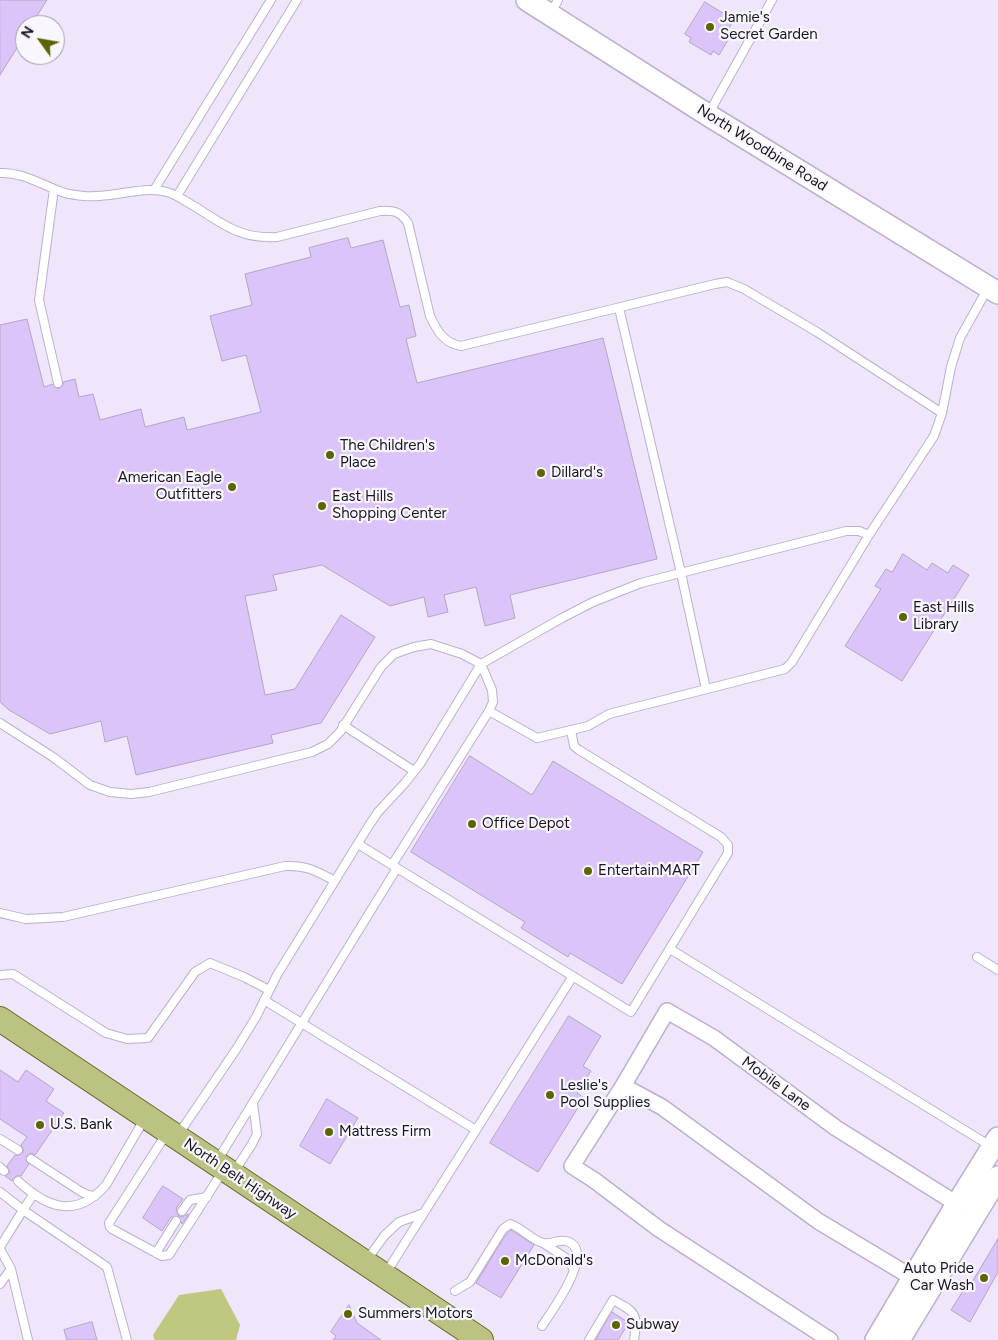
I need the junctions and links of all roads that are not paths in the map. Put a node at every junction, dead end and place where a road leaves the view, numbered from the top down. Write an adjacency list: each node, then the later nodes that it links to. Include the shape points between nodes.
1 (271, 0): 9 (lane)
2 (297, 0): 10 (lane)
3 (527, 0): 5 (main road, North Woodbine Road)
4 (772, 0): 6 (lane)
5 (554, 7): 6 (main road, North Woodbine Road)
6 (708, 115): 11 (main road, North Woodbine Road)
7 (0, 173): 8 (lane, via 19,175)
8 (54, 189): 9 (lane, via 87,196); 13 (lane, via 40,300)
9 (154, 190): 10 (lane)
10 (177, 196): 12 (lane, via 241,234 260,238 277,237 380,212 392,210 402,214 408,223 430,316 442,337 452,344 462,346)
11 (993, 290): 14 (lane, via 960,338)
12 (619, 308): 14 (lane, via 727,282 817,332); 16 (lane)
13 (58, 383)
14 (942, 413): 15 (lane, via 934,436)
15 (869, 535): 16 (lane, via 846,531); 18 (lane, via 792,662 785,668)
16 (681, 573): 17 (lane, via 641,583 593,602); 18 (lane)
17 (481, 664): 19 (lane, via 492,690); 21 (lane, via 431,644 394,654 381,667); 23 (lane)
18 (706, 689): 22 (lane, via 609,714 588,726)
19 (489, 711): 22 (lane, via 537,738); 25 (lane)
20 (0, 723): 21 (lane, via 90,785 110,792 131,794 312,752 328,744)
21 (344, 725): 23 (lane)
22 (571, 730): 28 (lane, via 574,746 579,750 721,837 728,845 728,853)
23 (414, 771): 24 (lane, via 378,812)
24 (358, 844): 25 (lane); 26 (lane)
25 (395, 866): 32 (lane); 36 (lane)
26 (335, 881): 27 (lane, via 311,868 286,866 63,918 26,919); 33 (lane)
27 (0, 914)
28 (670, 948): 32 (lane, via 631,1012); 43 (lane)
29 (977, 957): 30 (lane)
30 (998, 970)
31 (0, 976): 33 (lane, via 13,974 106,1033 126,1039 148,1038 195,972 210,963)
32 (573, 976): 40 (lane)
33 (269, 990): 34 (lane)
34 (264, 1000): 36 (lane); 41 (lane, via 237,1048)
35 (0, 1019): 39 (main road, North Belt Highway)
36 (303, 1023): 38 (lane); 40 (lane)
37 (623, 1086): 53 (street, Mobile Lane, via 667,1011 714,1038 836,1128); 65 (street, via 662,1107 818,1221); 74 (street, Mobile Lane, via 572,1166 659,1229)
38 (253, 1104): 46 (lane); 46 (lane, via 257,1134 252,1144)
39 (146, 1116): 41 (main road, North Belt Highway); 51 (lane, via 106,1185)
40 (476, 1130): 56 (lane)
41 (173, 1134): 46 (main road, North Belt Highway); 60 (lane, via 109,1223 112,1229)
42 (0, 1138): 44 (lane)
43 (996, 1145): 53 (main road)
44 (18, 1150)
45 (31, 1159): 51 (lane, via 80,1191)
46 (224, 1168): 52 (lane); 61 (main road, North Belt Highway)
47 (998, 1177): 76 (main road)
48 (18, 1180): 50 (lane)
49 (0, 1192): 54 (lane)
50 (33, 1195): 51 (lane, via 66,1207 82,1205); 54 (lane)
51 (95, 1196)
52 (207, 1196): 55 (lane, via 190,1200); 60 (lane, via 169,1255 164,1257)
53 (957, 1204): 65 (main road)
54 (23, 1210): 59 (lane); 71 (lane, via 106,1267)
55 (182, 1212)
56 (424, 1213): 61 (lane, via 399,1222); 64 (lane)
57 (176, 1221): 60 (lane)
58 (543, 1243): 63 (lane, via 569,1260); 63 (lane, via 565,1240 572,1244 577,1251); 67 (lane, via 510,1224 470,1282)
59 (0, 1248): 62 (lane)
60 (156, 1253)
61 (365, 1262): 64 (main road, North Belt Highway)
62 (10, 1269): 66 (lane); 70 (lane)
63 (574, 1270): 68 (lane)
64 (385, 1276): 69 (main road, North Belt Highway)
65 (913, 1278): 75 (main road)
66 (0, 1284)
67 (455, 1291)
68 (542, 1326)
69 (477, 1339)
70 (28, 1340)
71 (127, 1340)
72 (589, 1340): 73 (lane, via 612,1300 632,1311 637,1322)
73 (634, 1340)
74 (830, 1340)
75 (876, 1340)
76 (899, 1340)

